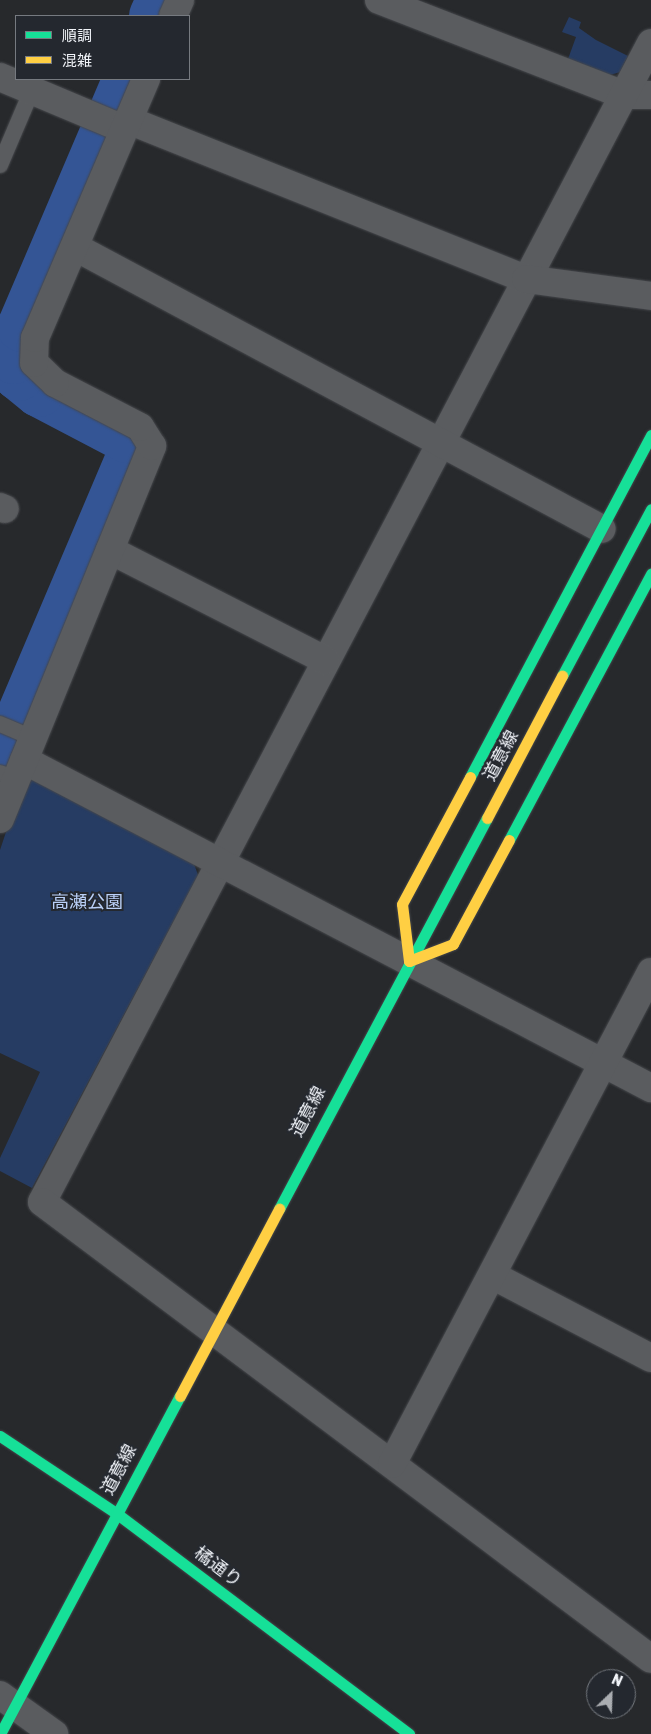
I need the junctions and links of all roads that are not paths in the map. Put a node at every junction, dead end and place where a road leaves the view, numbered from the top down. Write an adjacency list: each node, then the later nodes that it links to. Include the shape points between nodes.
1 (180, 0): 3 (street)
2 (379, 0): 8 (street)
3 (173, 15)
4 (651, 43): 8 (street)
5 (0, 77): 7 (street)
6 (145, 80): 10 (street)
7 (32, 90): 10 (street); 11 (lane)
8 (624, 95): 9 (street); 13 (street)
9 (651, 95)
10 (117, 123): 12 (street); 13 (street)
11 (0, 165)
12 (77, 248): 16 (street); 19 (street, via 35,338 34,363 56,383 140,427 152,446)
13 (526, 280): 14 (street); 16 (street)
14 (651, 296)
15 (651, 435): 18 (street)
16 (441, 440): 18 (street); 21 (street)
17 (651, 509): 26 (street, 道意線, via 458,875)
18 (602, 529): 26 (street, via 402,904)
19 (110, 550): 21 (street); 23 (street)
20 (651, 574): 26 (street, via 453,944)
21 (325, 660): 25 (street)
22 (3, 726): 23 (lane)
23 (17, 760): 24 (street); 25 (street)
24 (0, 819)
25 (218, 861): 26 (street); 31 (street, via 42,1202)
26 (409, 961): 28 (street); 31 (street, 道意線)
27 (651, 972): 28 (street)
28 (603, 1063): 29 (street); 30 (street)
29 (651, 1088)
30 (492, 1275): 32 (street); 34 (street)
31 (211, 1332): 34 (street); 35 (street, 道意線)
32 (651, 1358)
33 (0, 1436): 35 (street, 橘通り)
34 (392, 1464): 36 (street)
35 (116, 1512): 37 (street, 道意線); 40 (street, 橘通り)
36 (651, 1660)
37 (8, 1700): 38 (street, 道意線); 39 (street)
38 (0, 1734)
39 (54, 1734)
40 (409, 1734)

